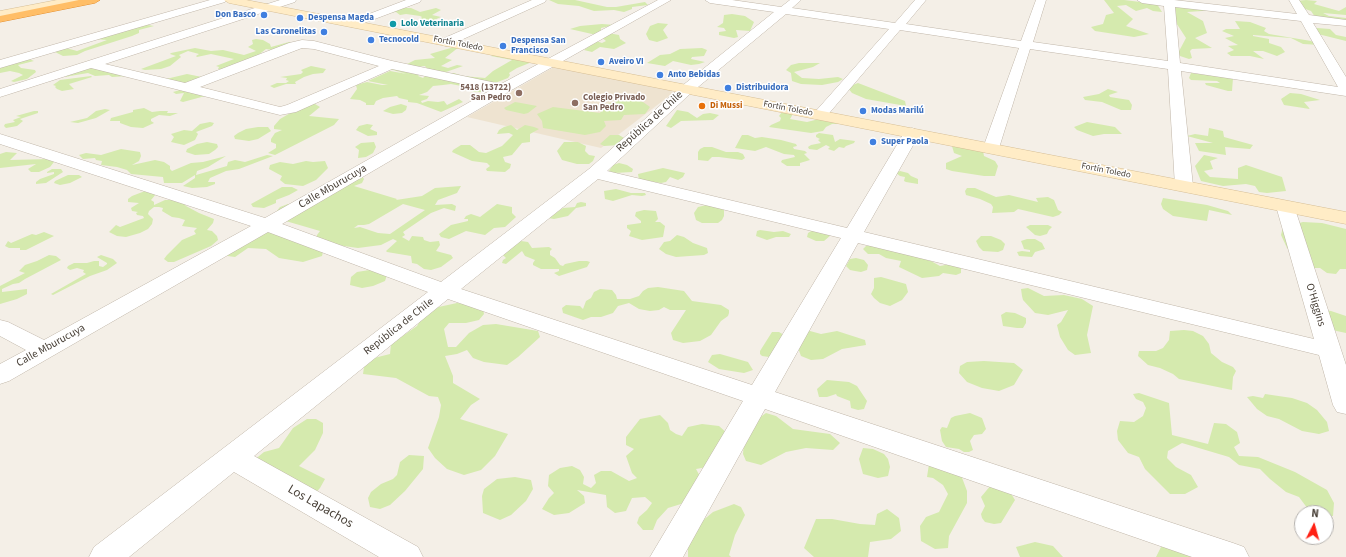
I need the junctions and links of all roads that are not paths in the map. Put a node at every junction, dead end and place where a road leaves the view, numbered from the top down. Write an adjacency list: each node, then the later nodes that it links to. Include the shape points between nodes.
1 (55, 0): 19 (highway)
2 (75, 0): 20 (street)
3 (95, 0): 22 (highway)
4 (221, 0): 29 (street)
5 (229, 0): 17 (street, Fortín Toledo)
6 (291, 0): 17 (street)
7 (416, 0): 24 (street)
8 (541, 0): 26 (street)
9 (666, 0): 28 (street, Calle Mburucuya)
10 (710, 0): 18 (street)
11 (796, 0): 18 (street, República de Chile)
12 (921, 0): 25 (street)
13 (1041, 0): 27 (street)
14 (1142, 0): 16 (street)
15 (1294, 0): 21 (street)
16 (1169, 2): 21 (street); 32 (street)
17 (268, 7): 24 (street, Fortín Toledo); 30 (street)
18 (783, 10): 25 (street); 35 (street, República de Chile)
19 (0, 11)
20 (0, 14)
21 (1304, 18): 23 (street); 34 (street)
22 (0, 19)
23 (1346, 23)
24 (352, 24): 26 (street, Fortín Toledo)
25 (898, 26): 27 (street); 39 (street)
26 (446, 42): 28 (street, Fortín Toledo)
27 (1026, 45): 32 (street); 42 (street)
28 (553, 63): 35 (street, Fortín Toledo); 36 (street, Calle Mburucuya)
29 (0, 64)
30 (90, 64): 33 (street); 37 (street)
31 (390, 65): 33 (street, via 302,44); 33 (street, via 283,111); 36 (street)
32 (1174, 66): 38 (street); 44 (street)
33 (186, 88)
34 (1346, 88)
35 (687, 89): 39 (street, Fortín Toledo); 43 (street, República de Chile)
36 (503, 90): 47 (street, Calle Mburucuya)
37 (0, 92)
38 (1346, 92)
39 (820, 115): 40 (street, Fortín Toledo)
40 (912, 133): 42 (street, Fortín Toledo); 48 (street)
41 (0, 139): 47 (street)
42 (990, 148): 44 (street, Fortín Toledo)
43 (595, 173): 48 (street); 49 (street, República de Chile)
44 (1184, 186): 45 (street, Fortín Toledo)
45 (1285, 206): 46 (street, Fortín Toledo); 52 (street, O'Higgins)
46 (1346, 218)
47 (267, 225): 49 (street); 51 (street, Calle Mburucuya)
48 (852, 235): 52 (street); 54 (street)
49 (445, 291): 54 (street); 56 (street, República de Chile)
50 (0, 327): 51 (street)
51 (45, 350): 53 (street, Calle Mburucuya)
52 (1329, 350): 55 (street, O'Higgins)
53 (0, 375)
54 (759, 398): 59 (street); 60 (street)
55 (1346, 405)
56 (232, 457): 57 (street, República de Chile); 58 (street, Los Lapachos)
57 (105, 557)
58 (407, 557)
59 (666, 557)
60 (1233, 557)

